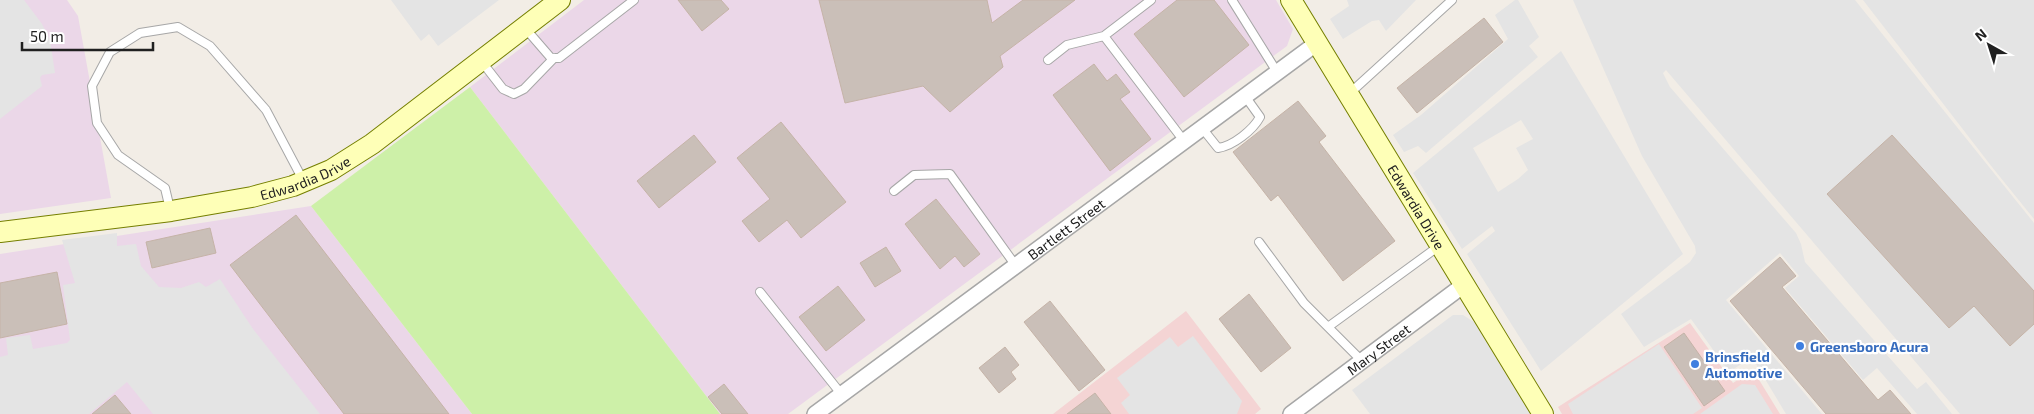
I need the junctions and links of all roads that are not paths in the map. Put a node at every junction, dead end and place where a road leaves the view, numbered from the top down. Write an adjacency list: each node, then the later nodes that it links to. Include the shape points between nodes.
1 (560, 0): 7 (main road, Edwardia Drive)
2 (634, 0): 10 (lane, via 559,58)
3 (1151, 0): 8 (lane)
4 (1232, 0): 13 (lane)
5 (1291, 0): 9 (main road, Edwardia Drive)
6 (1452, 0): 14 (lane)
7 (524, 27): 10 (lane, via 542,50); 11 (main road, Edwardia Drive)
8 (1104, 36): 12 (lane, via 1067,45); 17 (lane)
9 (1317, 43): 13 (street, Bartlett Street); 14 (main road, Edwardia Drive)
10 (554, 58): 11 (lane, via 524,89 514,94 502,89)
11 (481, 60): 18 (main road, Edwardia Drive, via 372,144 331,170)
12 (1048, 60)
13 (1277, 72): 15 (street, Bartlett Street)
14 (1349, 95): 23 (main road, Edwardia Drive)
15 (1245, 96): 16 (street, Bartlett Street); 16 (lane, via 1260,117 1242,135 1218,148)
16 (1202, 128): 17 (street, Bartlett Street)
17 (1184, 141): 24 (street, Bartlett Street)
18 (304, 182): 20 (main road, Edwardia Drive, via 252,198); 20 (lane, via 266,110 210,46 178,27 140,33 110,52 92,86 97,124 118,155 165,188)
19 (894, 191): 24 (lane, via 914,175 950,174)
20 (170, 211): 21 (main road, Edwardia Drive)
21 (0, 232)
22 (1259, 242): 27 (lane, via 1304,303)
23 (1440, 244): 25 (main road, Edwardia Drive); 27 (lane)
24 (1016, 266): 29 (street, Bartlett Street)
25 (1465, 284): 28 (street, Mary Street); 32 (main road, Edwardia Drive)
26 (760, 292): 29 (lane)
27 (1328, 327): 28 (lane)
28 (1362, 361): 31 (street, Mary Street)
29 (842, 395): 30 (street, Bartlett Street)
30 (815, 414)
31 (1291, 414)
32 (1543, 414)

